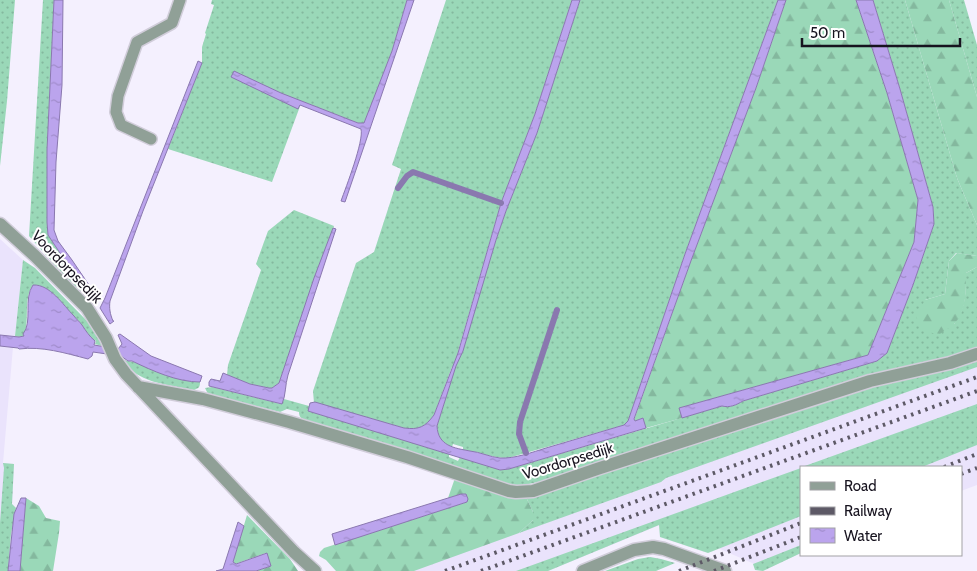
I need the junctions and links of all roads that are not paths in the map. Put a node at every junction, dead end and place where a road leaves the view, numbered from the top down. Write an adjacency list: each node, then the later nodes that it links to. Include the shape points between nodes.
1 (180, 0): 2 (lane, via 172,23 137,42 118,96 116,112 121,125)
2 (151, 139)
3 (0, 224): 5 (street, Voordorpsedijk, via 87,308 115,359)
4 (977, 354): 5 (street, Voordorpsedijk, via 870,381 524,492 509,491 256,413)
5 (138, 387): 6 (street, Voordorpsedijk)
6 (315, 571)
7 (583, 571): 8 (street, via 634,550 653,547)
8 (725, 571)

